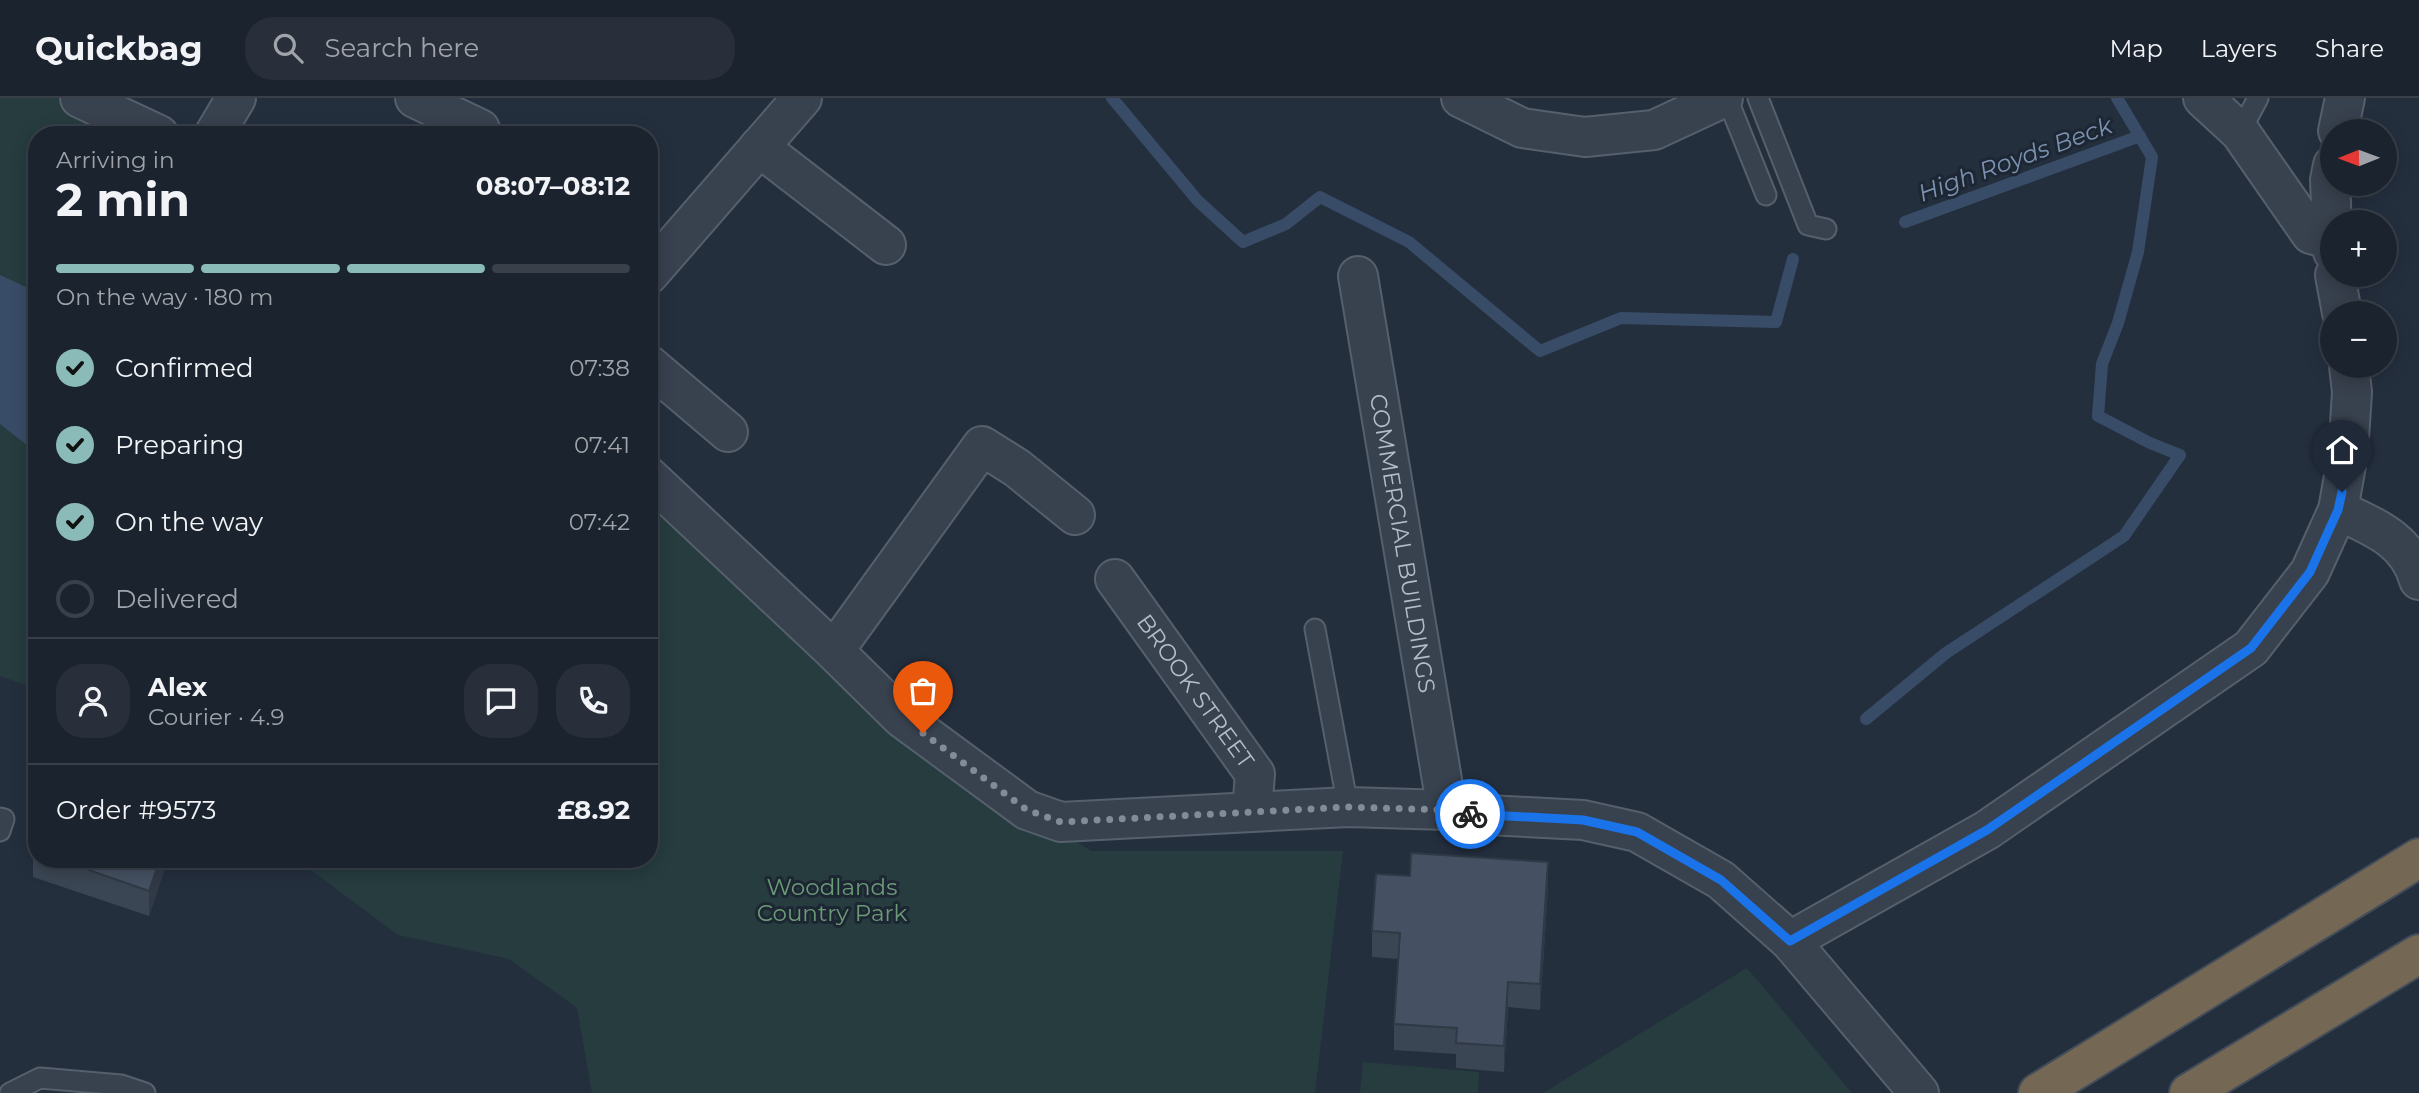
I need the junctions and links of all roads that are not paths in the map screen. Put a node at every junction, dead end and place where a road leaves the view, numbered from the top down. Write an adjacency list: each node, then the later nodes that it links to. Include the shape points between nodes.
1 (80, 98): 12 (street)
2 (236, 98): 13 (street)
3 (415, 98): 14 (street)
4 (802, 98): 16 (street)
5 (1461, 98): 6 (street, via 1522,128 1585,136 1654,131)
6 (1725, 98): 17 (lane)
7 (1758, 98): 18 (lane, via 1808,225)
8 (2203, 98): 15 (street)
9 (2258, 98): 15 (lane)
10 (2345, 98): 11 (street)
11 (2341, 119)
12 (140, 126)
13 (219, 126)
14 (474, 126)
15 (2240, 132): 19 (street)
16 (759, 147): 20 (street); 21 (street)
17 (1766, 195)
18 (1826, 229)
19 (2320, 243)
20 (886, 245)
21 (658, 264)
22 (1358, 276): 34 (street, COMMERCIAL BUILDINGS)
23 (658, 373): 25 (street)
24 (2351, 378): 27 (street, via 2348,454)
25 (728, 432)
26 (658, 485): 32 (street)
27 (2338, 510): 30 (street, via 2381,531 2405,550); 39 (street, via 2310,572 2251,648 1987,830)
28 (1075, 515): 32 (street, via 982,446)
29 (1115, 579): 35 (street, BROOK STREET, via 1255,774)
30 (2419, 580)
31 (1315, 629): 33 (lane)
32 (834, 651): 35 (street, via 902,718 1027,810 1061,822)
33 (1348, 807): 34 (street); 35 (street)
34 (1447, 810): 39 (street, via 1583,820 1637,832 1721,880)
35 (1252, 811)
36 (0, 818): 37 (lane, via 4,820)
37 (0, 831)
38 (2419, 858): 44 (highway)
39 (1790, 941): 43 (street)
40 (2419, 954): 45 (highway)
41 (10, 1093): 42 (lane, via 40,1077 121,1085)
42 (145, 1093)
43 (1919, 1093)
44 (2038, 1093)
45 (2189, 1093)

